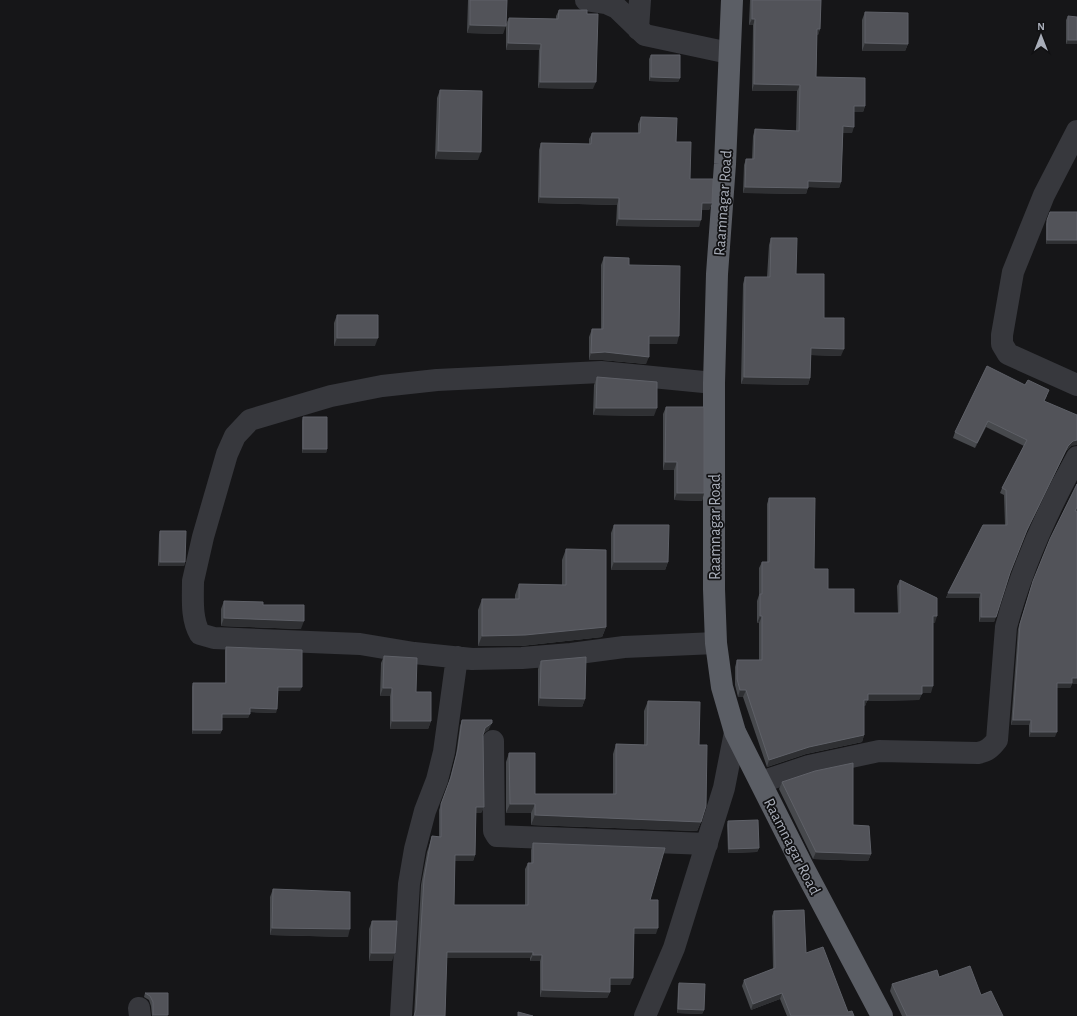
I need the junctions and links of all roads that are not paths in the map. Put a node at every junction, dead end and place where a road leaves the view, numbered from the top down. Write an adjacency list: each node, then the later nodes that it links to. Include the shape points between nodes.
1 (586, 0): 4 (street, via 612,5)
2 (640, 0): 4 (street)
3 (732, 0): 5 (highway, Raamnagar Road)
4 (638, 29): 5 (street, via 645,35 655,38)
5 (729, 53): 7 (highway, Raamnagar Road)
6 (1077, 131): 8 (street, via 1044,194 1013,272 1002,344 1008,354)
7 (714, 383): 10 (highway, Raamnagar Road); 11 (street, via 601,372 437,380 382,386 331,396 250,420 235,436 220,474 193,581 194,625 200,634 214,638 360,644)
8 (1077, 385)
9 (1077, 457): 14 (street, via 1038,534 1006,627 997,740 992,746 987,751 978,753 879,751 816,765)
10 (716, 643): 11 (street, via 624,647 522,658); 12 (highway, Raamnagar Road, via 722,687)
11 (457, 657): 16 (street, via 439,773 425,811 410,877)
12 (735, 732): 14 (highway, Raamnagar Road); 15 (street, via 724,788)
13 (493, 741): 15 (street, via 494,831 497,836)
14 (761, 782): 18 (highway, Raamnagar Road)
15 (707, 844): 17 (street, via 674,948)
16 (401, 1016)
17 (645, 1016)
18 (882, 1016)

